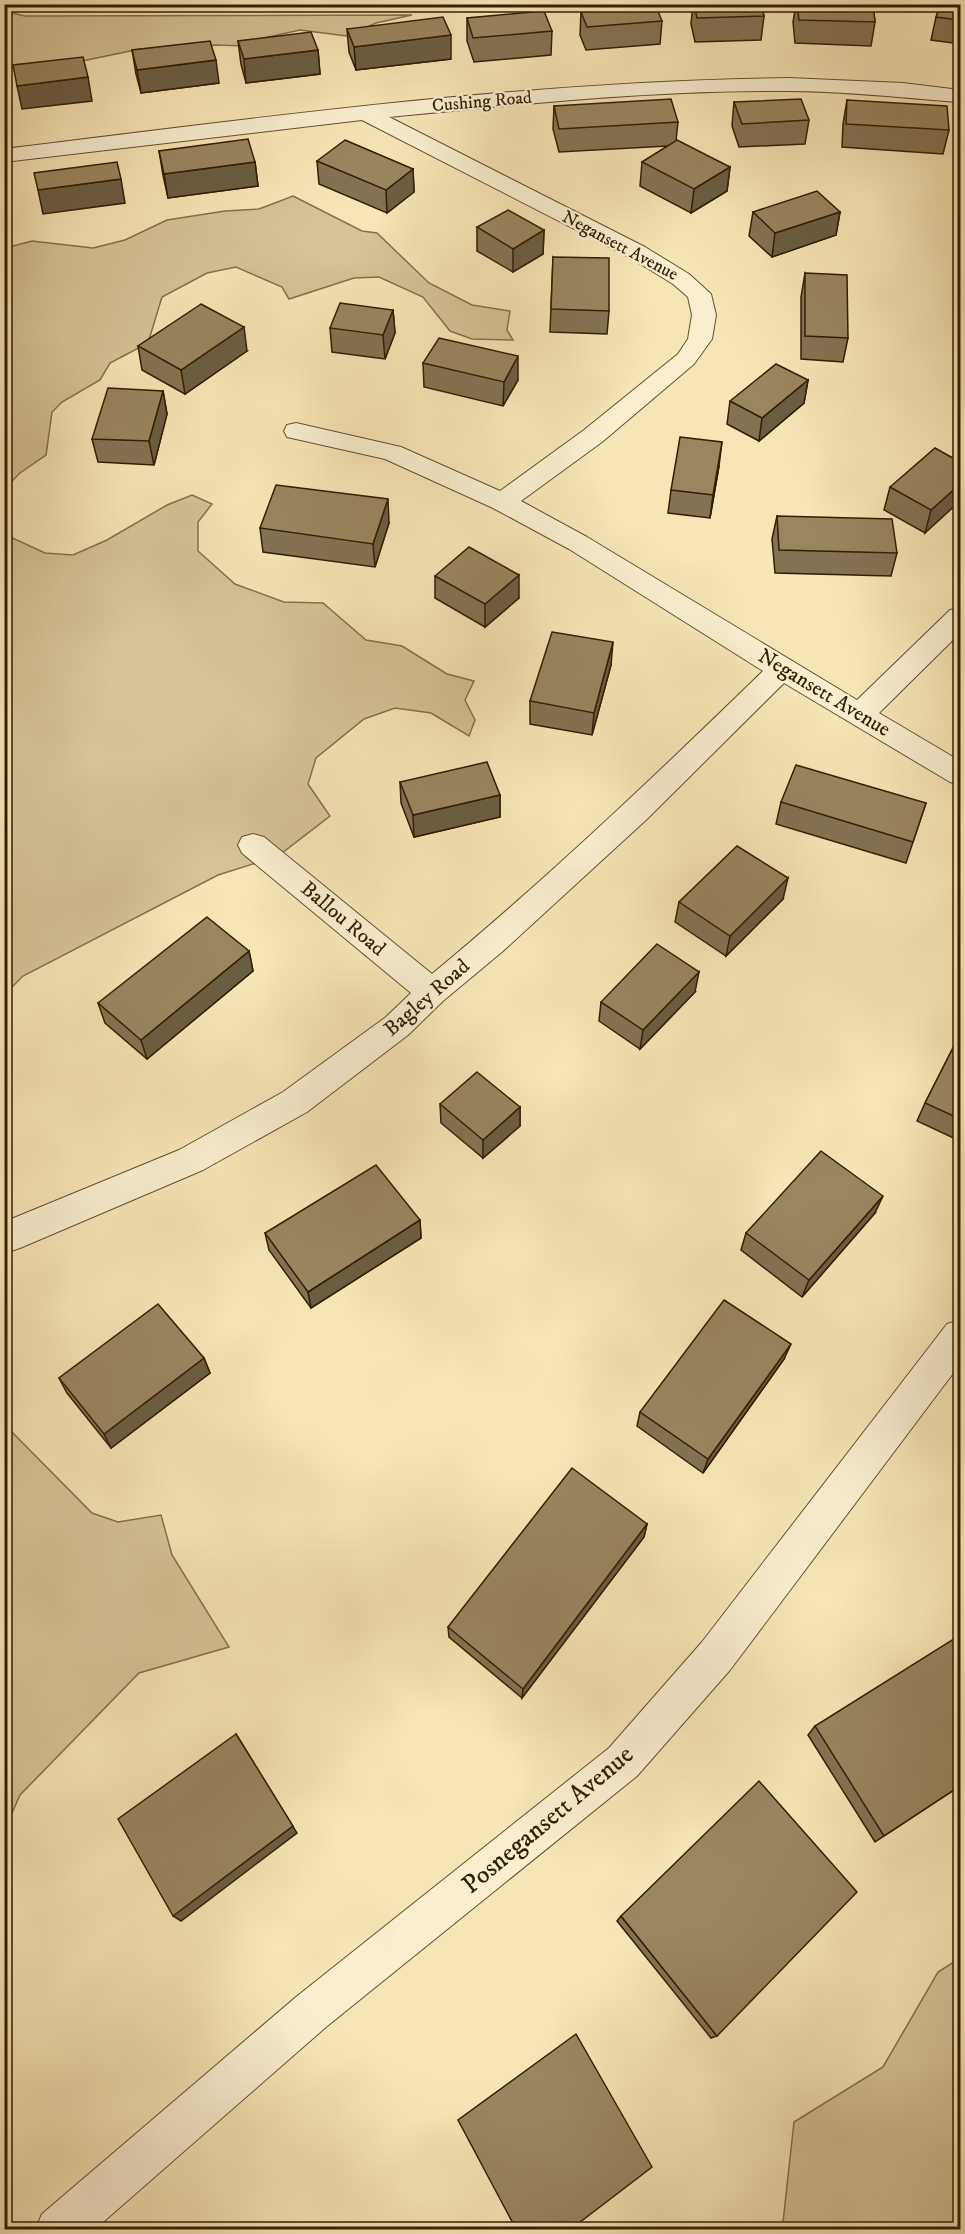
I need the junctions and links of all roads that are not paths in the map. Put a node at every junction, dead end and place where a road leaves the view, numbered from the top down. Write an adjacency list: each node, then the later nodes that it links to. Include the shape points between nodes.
1 (960, 96): 2 (street, Cushing Road, via 821,85 732,85 618,90)
2 (364, 113): 3 (street, Cushing Road); 5 (street, Negansett Avenue, via 637,252 699,294 704,315 700,339 686,358 593,436)
3 (4, 156)
4 (296, 431): 5 (street, Negansett Avenue, via 392,453)
5 (502, 502): 7 (street, Negansett Avenue, via 578,543)
6 (960, 617): 8 (street)
7 (782, 669): 8 (street, Negansett Avenue); 11 (street, Bagley Road, via 637,812)
8 (859, 715): 9 (street, Negansett Avenue)
9 (960, 774)
10 (253, 845): 11 (street, Ballou Road)
11 (432, 992): 12 (street, Bagley Road, via 397,1026 295,1102 191,1160)
12 (8, 1237)
13 (960, 1336): 14 (street, Posnegansett Avenue, via 716,1656 623,1762 311,2012)
14 (58, 2229)

